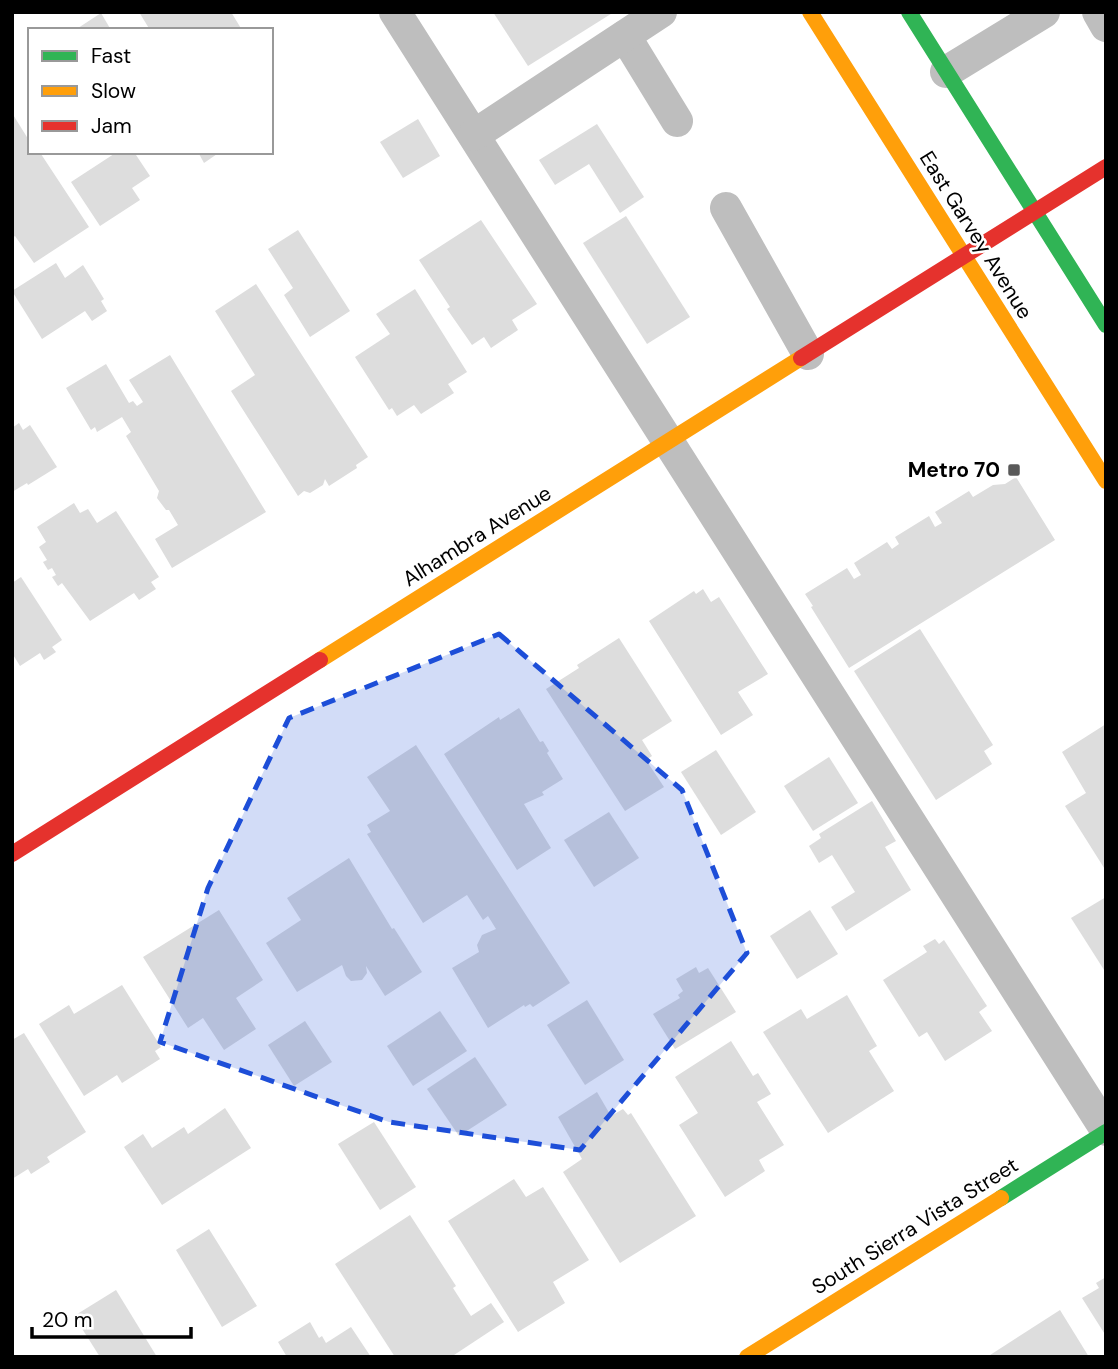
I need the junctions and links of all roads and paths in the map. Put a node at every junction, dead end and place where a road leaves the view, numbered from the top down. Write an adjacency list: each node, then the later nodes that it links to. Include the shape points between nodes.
1 (396, 12): 11 (lane)
2 (661, 12): 8 (lane)
3 (810, 12): 15 (street, East Garvey Avenue)
4 (909, 12): 9 (street)
5 (1044, 12): 9 (lane)
6 (1098, 12): 7 (lane)
7 (1106, 26)
8 (625, 36): 10 (lane); 11 (lane)
9 (946, 72): 14 (street)
10 (677, 121)
11 (474, 135): 18 (lane)
12 (1106, 167): 14 (street, Alhambra Avenue)
13 (726, 208): 17 (lane)
14 (1035, 212): 15 (street, Alhambra Avenue); 16 (street)
15 (964, 256): 17 (street, Alhambra Avenue); 19 (street, East Garvey Avenue)
16 (1106, 325)
17 (808, 354): 18 (street, Alhambra Avenue)
18 (668, 440): 20 (street, Alhambra Avenue); 21 (lane)
19 (1106, 481)
20 (12, 854)
21 (1106, 1131): 22 (street, South Sierra Vista Street)
22 (747, 1357)

